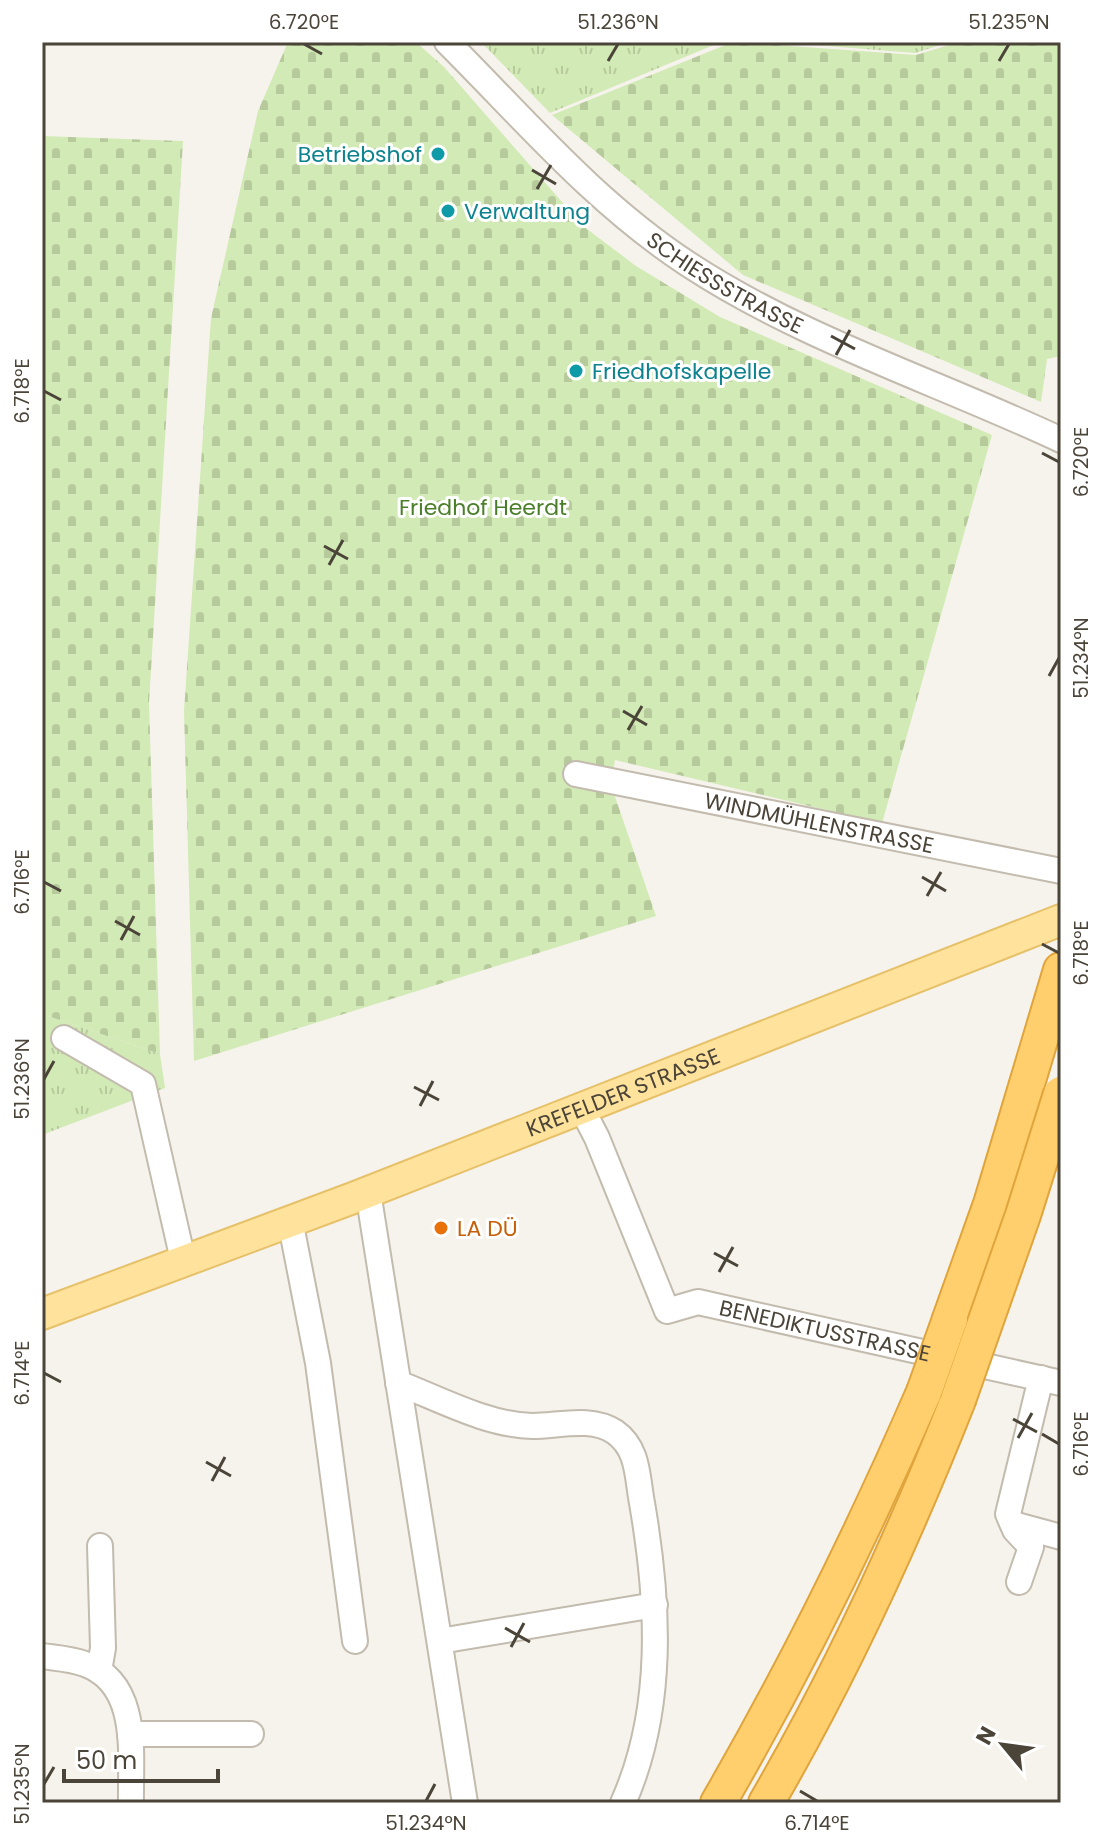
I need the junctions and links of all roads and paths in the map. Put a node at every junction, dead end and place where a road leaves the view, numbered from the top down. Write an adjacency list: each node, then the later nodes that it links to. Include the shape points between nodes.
1 (447, 42): 2 (street, SCHIESSSTRASSE, via 585,184 689,264 778,314)
2 (1061, 440)
3 (576, 774): 4 (street, WINDMÜHLENSTRASSE)
4 (1061, 871)
5 (1061, 920): 9 (main road, KREFELDER STRASSE)
6 (1061, 970): 32 (highway, bridge, via 991,1204 924,1392 815,1626)
7 (64, 1038): 13 (street, via 143,1084)
8 (1061, 1094): 33 (highway, bridge, via 958,1400 911,1518 859,1630)
9 (581, 1107): 11 (main road, KREFELDER STRASSE); 15 (street, BENEDIKTUSSTRASSE, via 667,1311 698,1302)
10 (1029, 1133): 15 (street)
11 (368, 1192): 12 (main road, KREFELDER STRASSE); 17 (street)
12 (290, 1220): 13 (main road, KREFELDER STRASSE); 23 (street, via 318,1363)
13 (183, 1260): 14 (main road, KREFELDER STRASSE)
14 (42, 1314)
15 (954, 1359): 16 (street, BENEDIKTUSSTRASSE)
16 (1051, 1380): 18 (street, via 1008,1514)
17 (398, 1383): 22 (street, via 497,1420 530,1426 600,1424 617,1433 633,1449); 24 (street)
18 (1013, 1524): 19 (street); 21 (street, via 1031,1547)
19 (1061, 1537)
20 (100, 1546): 26 (street)
21 (1019, 1582)
22 (655, 1605): 24 (street); 31 (street, via 657,1642 644,1734)
23 (355, 1641)
24 (440, 1641): 30 (street)
25 (42, 1656): 26 (street, via 77,1661)
26 (99, 1671): 27 (street, via 124,1702)
27 (130, 1734): 28 (street); 29 (street)
28 (251, 1734)
29 (131, 1803)
30 (465, 1803)
31 (623, 1803)
32 (718, 1803)
33 (766, 1803)

